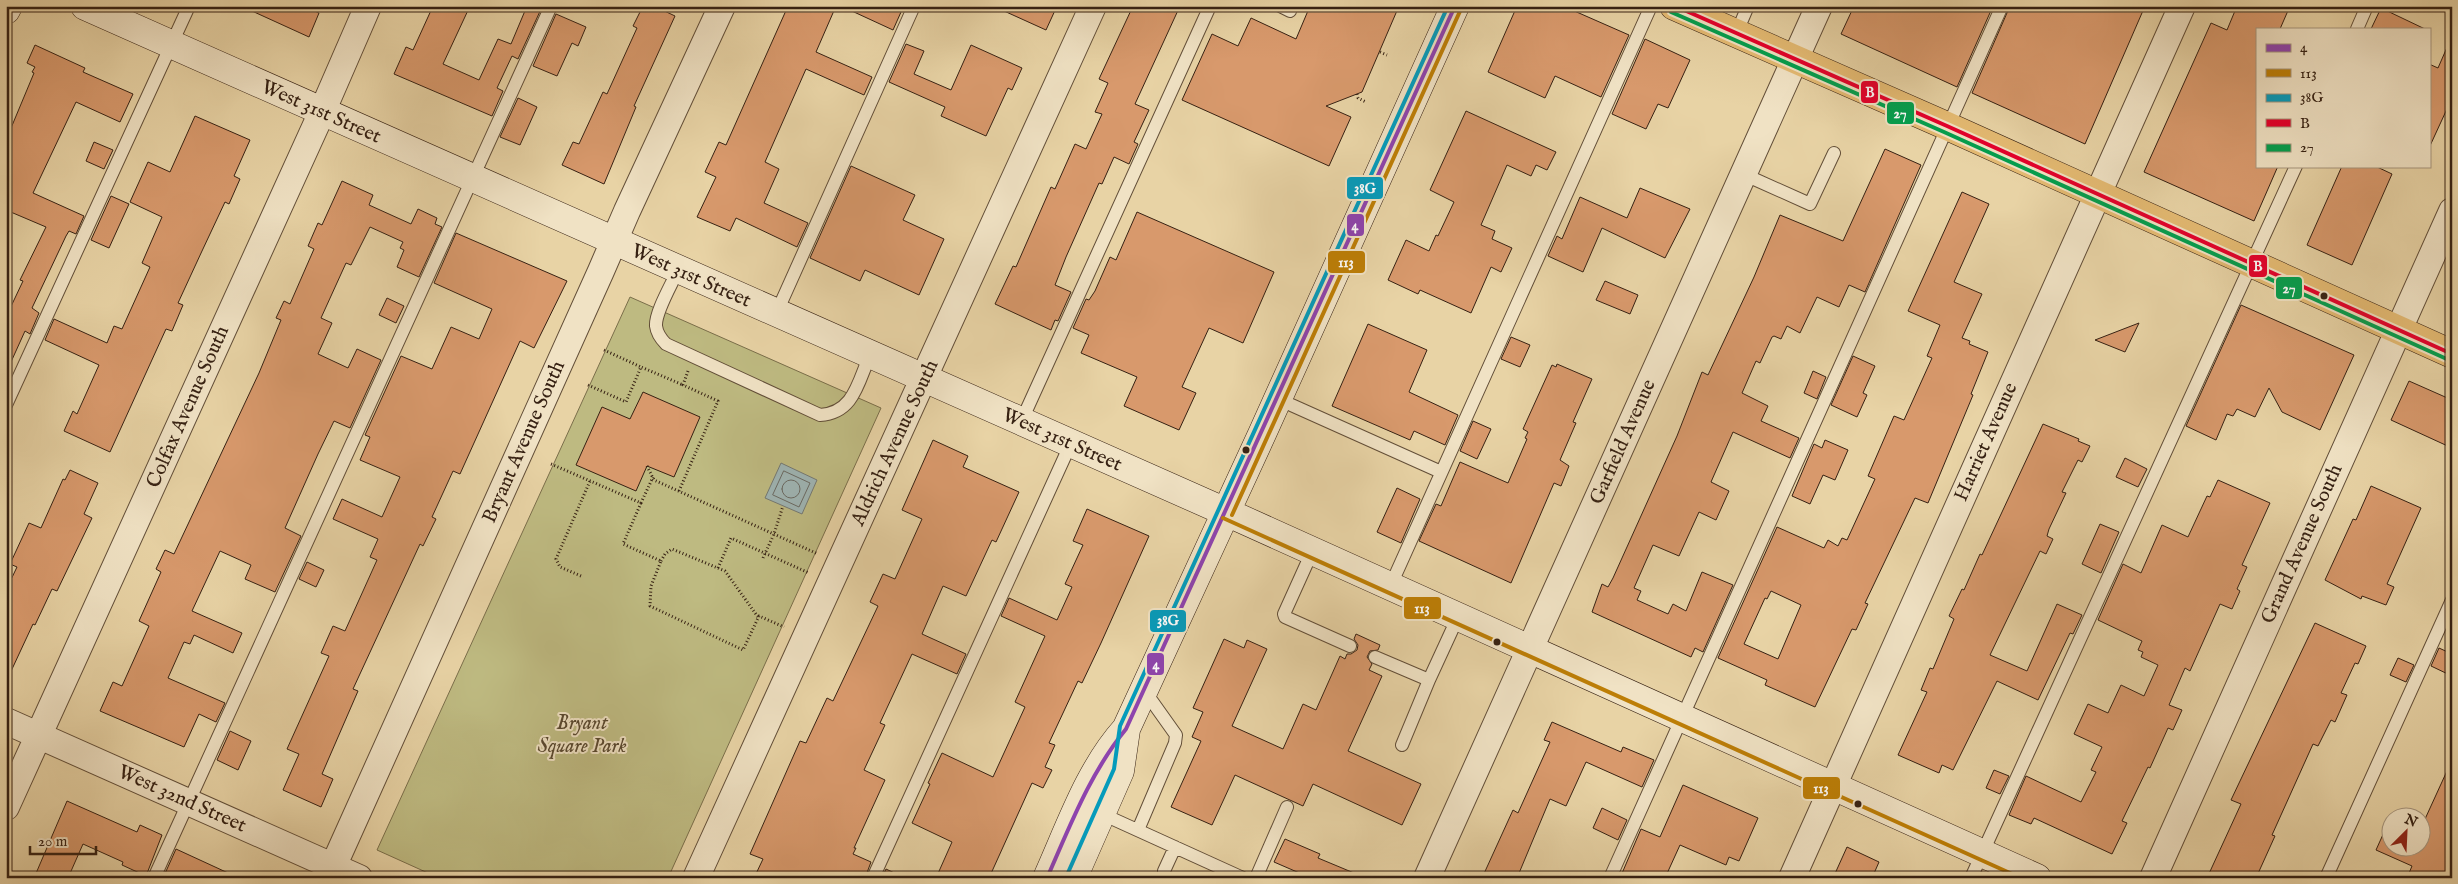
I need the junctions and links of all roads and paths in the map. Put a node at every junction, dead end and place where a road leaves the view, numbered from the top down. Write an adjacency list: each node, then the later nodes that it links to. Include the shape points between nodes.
1 (8, 6): 20 (street)
2 (85, 6): 23 (street, West 31st Street)
3 (189, 6): 23 (lane)
4 (368, 6): 29 (street, Colfax Avenue South)
5 (551, 6): 34 (lane)
6 (722, 6): 37 (street, Bryant Avenue South)
7 (914, 6): 40 (lane)
8 (1093, 6): 47 (street, Aldrich Avenue South)
9 (1210, 6): 52 (lane)
10 (1280, 6): 11 (lane, via 1290,11)
11 (1292, 6)
12 (1455, 6): 50 (street)
13 (1652, 6): 56 (lane)
14 (1674, 6): 22 (main road)
15 (1748, 6): 22 (lane)
16 (1819, 6): 26 (street, Garfield Avenue)
17 (2002, 6): 30 (lane)
18 (2182, 6): 35 (street, Harriet Avenue)
19 (2367, 6): 21 (lane)
20 (6, 10)
21 (2357, 28)
22 (1736, 34): 26 (main road)
23 (171, 45): 29 (street, West 31st Street); 51 (lane)
24 (1380, 52): 25 (path)
25 (1387, 55)
26 (1795, 59): 30 (main road); 33 (street, Garfield Avenue)
27 (1356, 94): 28 (path)
28 (1366, 102)
29 (322, 112): 34 (street, West 31st Street); 85 (street, Colfax Avenue South)
30 (1947, 126): 35 (main road); 82 (lane)
31 (1834, 153): 33 (lane, via 1810,204)
32 (2295, 168): 38 (lane)
33 (1743, 174): 78 (street, Garfield Avenue)
34 (474, 179): 37 (street, West 31st Street); 88 (lane)
35 (2096, 194): 38 (main road); 87 (street, Harriet Avenue)
36 (2452, 211): 41 (street, Grand Avenue South)
37 (614, 241): 39 (street, West 31st Street); 96 (street, Bryant Avenue South)
38 (2250, 263): 41 (main road); 94 (lane)
39 (678, 270): 40 (street, West 31st Street); 45 (lane, via 657,317 656,327 666,344)
40 (776, 314): 44 (street, West 31st Street)
41 (2398, 329): 43 (main road); 110 (street, Grand Avenue South)
42 (604, 350): 46 (path)
43 (2452, 354)
44 (870, 355): 45 (lane, via 845,407 834,414 820,415); 47 (street, West 31st Street)
45 (694, 357): 49 (path)
46 (641, 367): 48 (path, via 626,402); 49 (path)
47 (924, 380): 52 (street, West 31st Street); 99 (street, Aldrich Avenue South)
48 (588, 385)
49 (683, 385): 59 (path, via 718,401)
50 (1278, 399): 56 (lane); 62 (street)
51 (6, 405)
52 (1022, 422): 53 (street, West 31st Street)
53 (1071, 443): 62 (street, West 31st Street); 100 (lane)
54 (551, 464): 58 (path)
55 (647, 466): 57 (path)
56 (1441, 472): 72 (lane)
57 (652, 477): 59 (path); 60 (path)
58 (590, 481): 60 (path); 71 (path, via 556,559 560,567)
59 (679, 491): 63 (path)
60 (641, 503): 68 (path, via 623,544)
61 (783, 506): 63 (path)
62 (1226, 512): 64 (street, West 31st Street); 81 (street)
63 (774, 534): 65 (path); 66 (path)
64 (1312, 552): 72 (street, West 31st Street); 77 (lane, via 1285,617)
65 (765, 553): 67 (path); 69 (path, via 731,538); 70 (path)
66 (818, 554)
67 (763, 558)
68 (661, 561): 69 (path, via 672,549); 75 (path, via 651,586 650,606 743,650)
69 (718, 568): 75 (path, via 725,571)
70 (809, 573)
71 (581, 576)
72 (1390, 587): 74 (street, West 31st Street)
73 (2452, 600): 111 (lane)
74 (1458, 617): 78 (street, West 31st Street); 80 (lane)
75 (758, 618): 76 (path)
76 (784, 627)
77 (1350, 646)
78 (1530, 650): 82 (street, West 31st Street); 105 (street, Garfield Avenue)
79 (1375, 657): 80 (lane)
80 (1429, 680): 86 (lane)
81 (1144, 690): 84 (street); 92 (lane, via 1176,735)
82 (1682, 719): 87 (street, West 31st Street); 106 (lane)
83 (6, 721): 85 (street, West 32nd Street)
84 (1126, 729): 91 (street, via 1120,771); 101 (street, via 1098,767)
85 (39, 735): 88 (street, West 32nd Street); 89 (street, Colfax Avenue South)
86 (1402, 745)
87 (1833, 786): 94 (street, West 31st Street); 107 (street, Harriet Avenue)
88 (188, 802): 96 (street, West 32nd Street); 97 (lane)
89 (6, 807)
90 (1288, 807): 104 (lane)
91 (1102, 814): 92 (lane); 102 (street)
92 (1138, 830): 93 (lane)
93 (1175, 847): 95 (lane); 103 (lane)
94 (1982, 853): 108 (lane); 109 (street, West 31st Street)
95 (1164, 871)
96 (330, 872): 98 (street, West 32nd Street)
97 (154, 878)
98 (358, 878)
99 (696, 878)
100 (873, 878)
101 (1047, 878)
102 (1073, 878)
103 (1243, 878)
104 (1256, 878)
105 (1427, 878)
106 (1610, 878)
107 (1792, 878)
108 (1971, 878)
109 (2037, 878)
110 (2153, 878)
111 (2326, 878)

